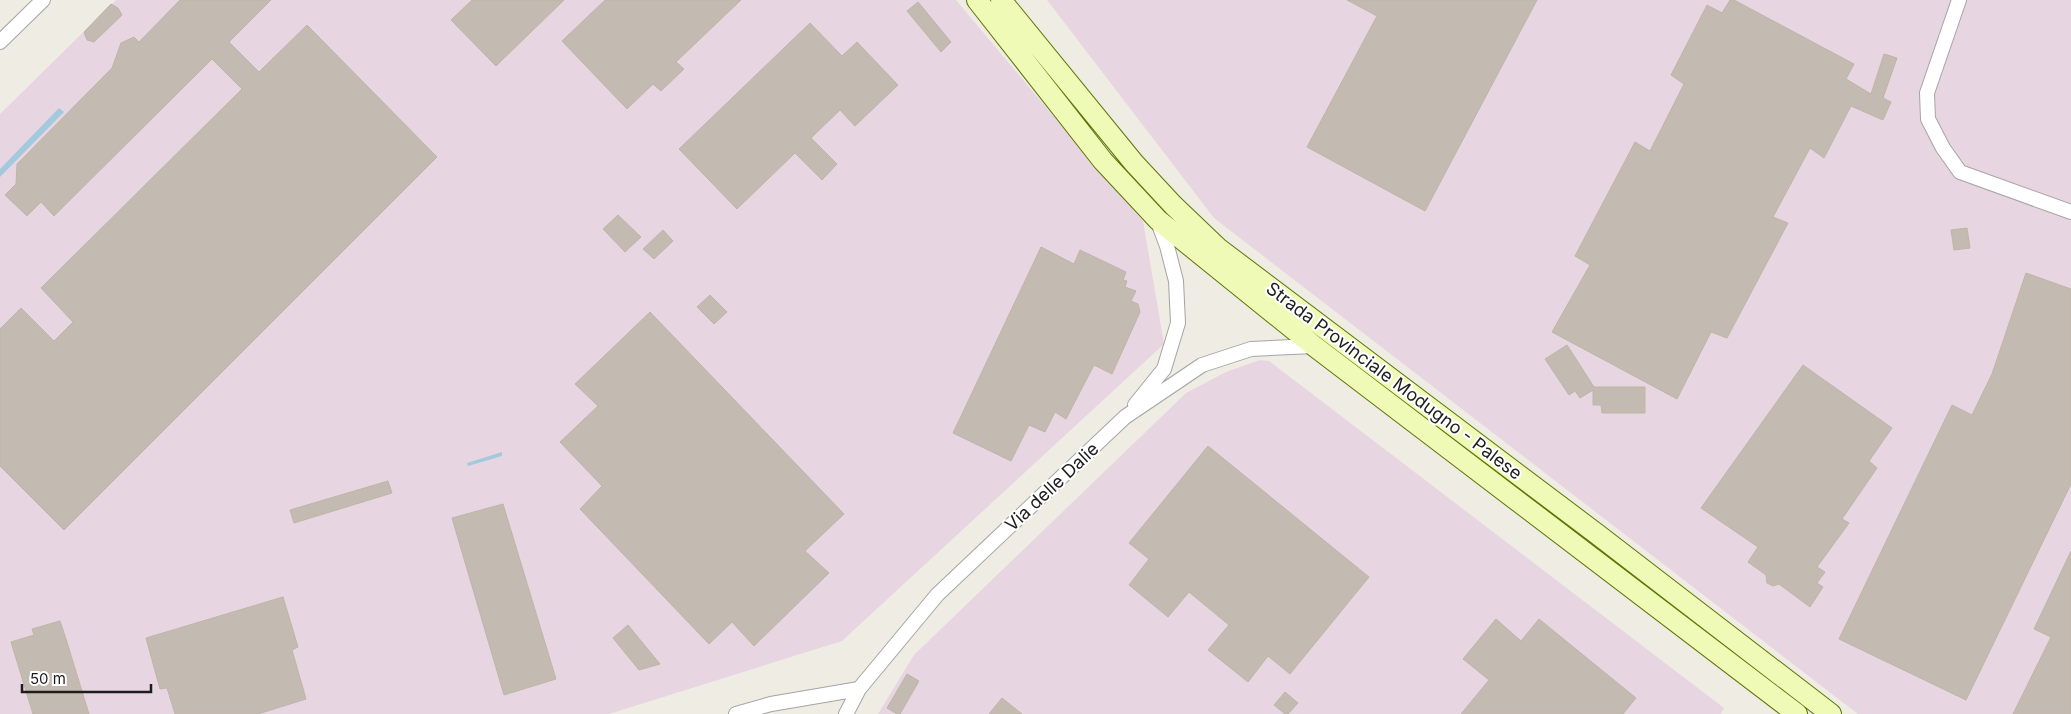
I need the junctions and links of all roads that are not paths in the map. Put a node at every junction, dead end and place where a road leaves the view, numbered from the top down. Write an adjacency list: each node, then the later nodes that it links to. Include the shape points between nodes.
1 (43, 0): 5 (street)
2 (977, 0): 7 (main road, Strada Provinciale Modugno - Palese, via 1103,161)
3 (1001, 0): 14 (main road, Strada Provinciale Modugno - Palese, via 1134,163 1218,248)
4 (1959, 0): 6 (street, via 1926,93 1928,119 1943,148 1960,172)
5 (0, 42)
6 (2071, 212)
7 (1158, 220): 8 (main road, Strada Provinciale Modugno - Palese); 9 (street, via 1176,281 1178,323 1164,369)
8 (1314, 346): 9 (street, Via delle Dalie, via 1251,349 1202,365); 13 (main road, Strada Provinciale Modugno - Palese)
9 (1125, 418): 10 (street, Via delle Dalie, via 937,594)
10 (859, 689): 11 (street, via 771,704); 12 (street, Via delle Dalie)
11 (736, 714)
12 (846, 714)
13 (1797, 714)
14 (1831, 714)

